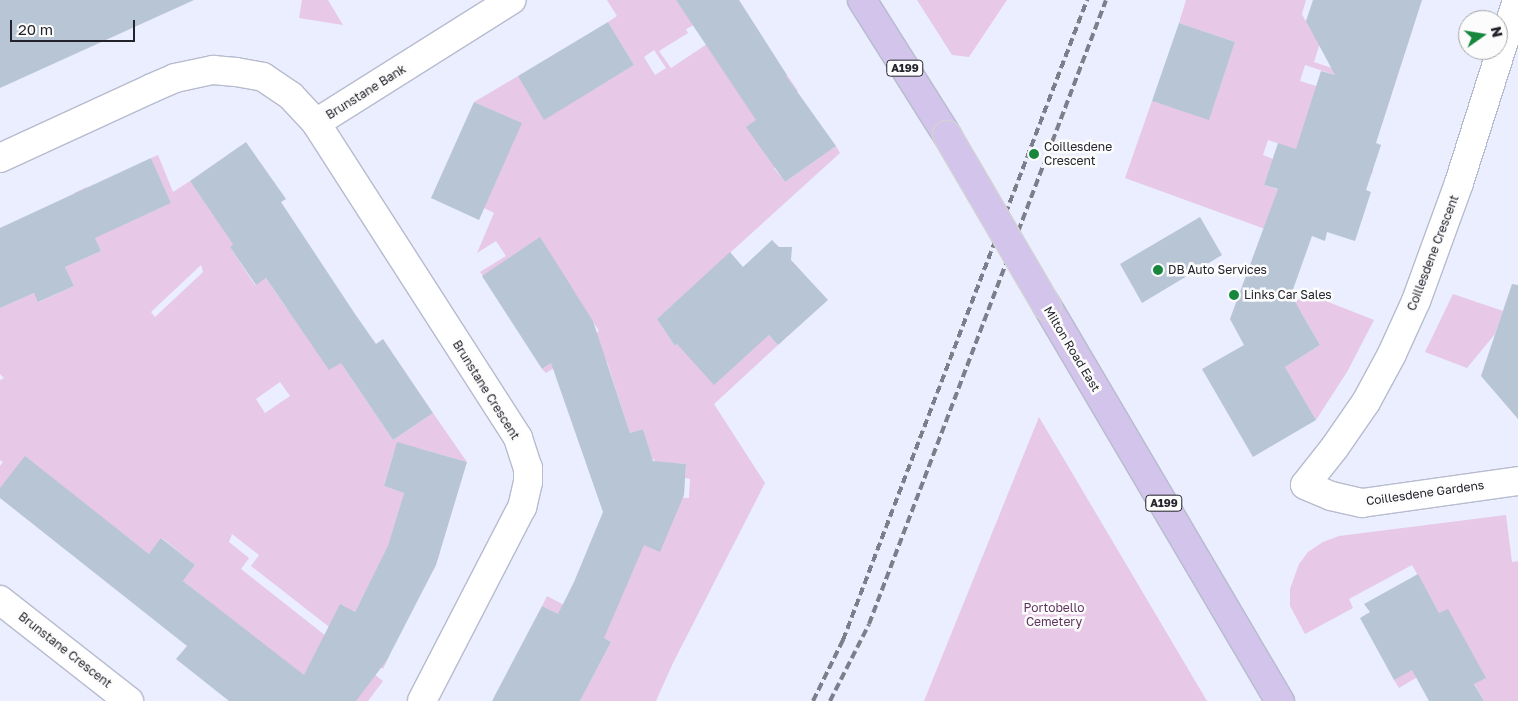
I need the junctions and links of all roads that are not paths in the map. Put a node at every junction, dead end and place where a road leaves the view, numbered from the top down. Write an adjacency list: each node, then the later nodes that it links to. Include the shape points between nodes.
1 (511, 0): 4 (street, Brunstane Bank)
2 (862, 0): 11 (main road, Milton Road East / A199, bridge, via 947,135)
3 (1517, 0): 7 (street, Coillesdene Crescent, via 1459,183 1416,301 1366,402)
4 (316, 123): 5 (street, Brunstane Bank, via 291,96 263,77 213,70 175,78); 10 (street, Brunstane Crescent, via 518,438 528,468 522,507)
5 (0, 158)
6 (1518, 481): 7 (street, Coillesdene Gardens, via 1362,503 1331,496)
7 (1305, 485)
8 (0, 600): 9 (street, Brunstane Crescent)
9 (129, 701)
10 (422, 701)
11 (1280, 701)

